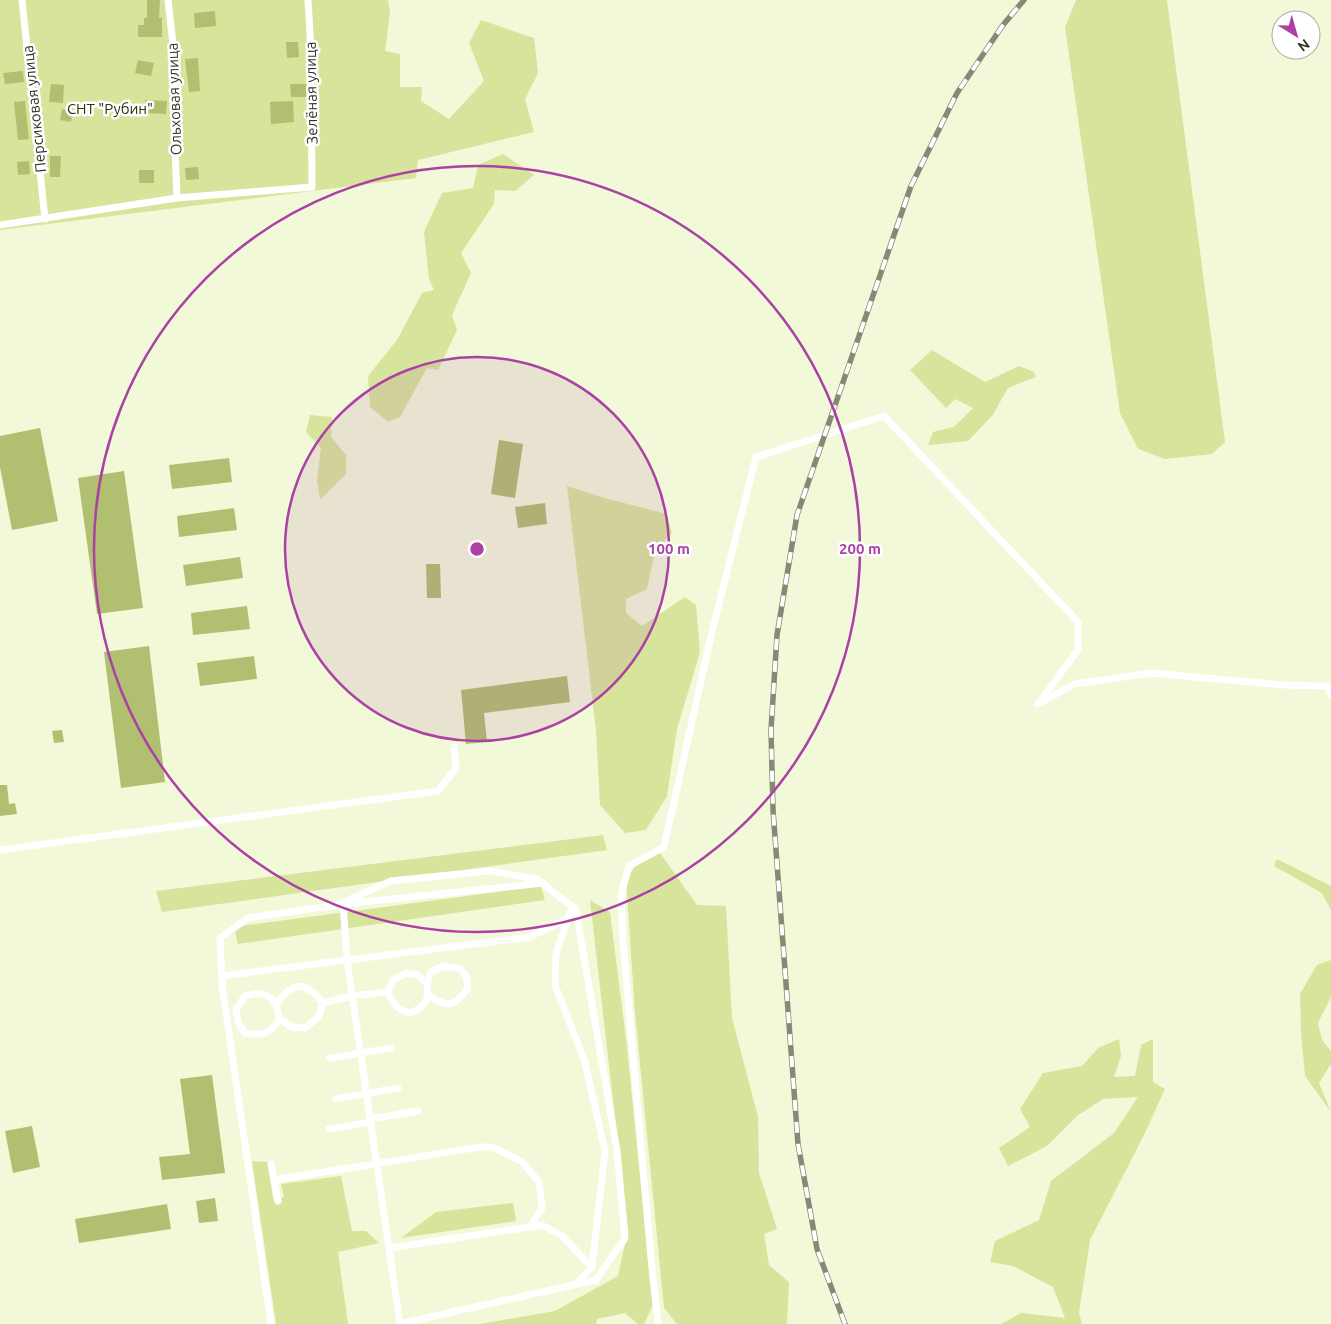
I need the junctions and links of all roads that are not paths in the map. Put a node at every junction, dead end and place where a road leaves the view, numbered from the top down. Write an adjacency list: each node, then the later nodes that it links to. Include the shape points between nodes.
1 (22, 0): 5 (lane, Персиковая улица)
2 (168, 0): 4 (lane, Ольховая улица, via 175,62)
3 (308, 0): 4 (lane, Зелёная улица, via 312,187)
4 (177, 198): 5 (lane)
5 (45, 219): 6 (lane)
6 (0, 225)
7 (1331, 695): 42 (lane, via 1328,686 1150,673 1074,684 1038,704 1078,650 1078,622 884,416 756,457 711,636 664,847 629,866 621,894)
8 (454, 747): 9 (lane, via 456,768 438,791)
9 (0, 850)
10 (543, 883): 11 (lane); 11 (lane, via 537,879 489,871 392,881); 12 (lane)
11 (340, 905): 14 (lane); 15 (lane, via 248,918 220,938)
12 (572, 906): 13 (lane); 39 (lane, via 576,910 617,1151 625,1238 596,1280)
13 (568, 919): 14 (lane, via 529,937); 38 (lane, via 556,954 554,985 585,1062 605,1151)
14 (347, 960): 15 (lane); 19 (lane)
15 (221, 976): 40 (lane)
16 (427, 983): 17 (lane, via 417,975 406,974 393,980); 18 (lane); 18 (lane, via 432,972 444,966 460,969 466,976 468,988 460,1000 450,1004 438,1003)
17 (388, 992): 18 (lane, via 399,1010 411,1013 423,1007); 19 (lane)
18 (428, 995)
19 (352, 996): 20 (lane); 24 (lane)
20 (323, 1003): 21 (lane, via 313,991 296,986 287,990); 22 (lane, via 319,1016 305,1028 292,1027)
21 (276, 1004): 22 (lane); 22 (lane, via 270,996 260,992 245,996 236,1009 238,1022 245,1033 260,1036 272,1030)
22 (280, 1019)
23 (392, 1048): 24 (lane)
24 (361, 1054): 25 (lane); 27 (lane)
25 (330, 1058)
26 (398, 1088): 27 (lane)
27 (367, 1094): 28 (lane); 30 (lane)
28 (336, 1099)
29 (418, 1111): 30 (lane)
30 (371, 1120): 31 (lane); 33 (lane)
31 (329, 1129)
32 (271, 1164): 34 (lane)
33 (378, 1164): 34 (lane); 36 (lane, via 492,1147 521,1161 539,1182 542,1208); 37 (lane)
34 (274, 1180): 35 (lane)
35 (278, 1201)
36 (530, 1227): 37 (lane); 38 (lane, via 542,1225 562,1236)
37 (390, 1248): 41 (lane)
38 (592, 1267): 39 (lane)
39 (576, 1284): 41 (lane)
40 (270, 1324)
41 (400, 1324)
42 (658, 1324)

